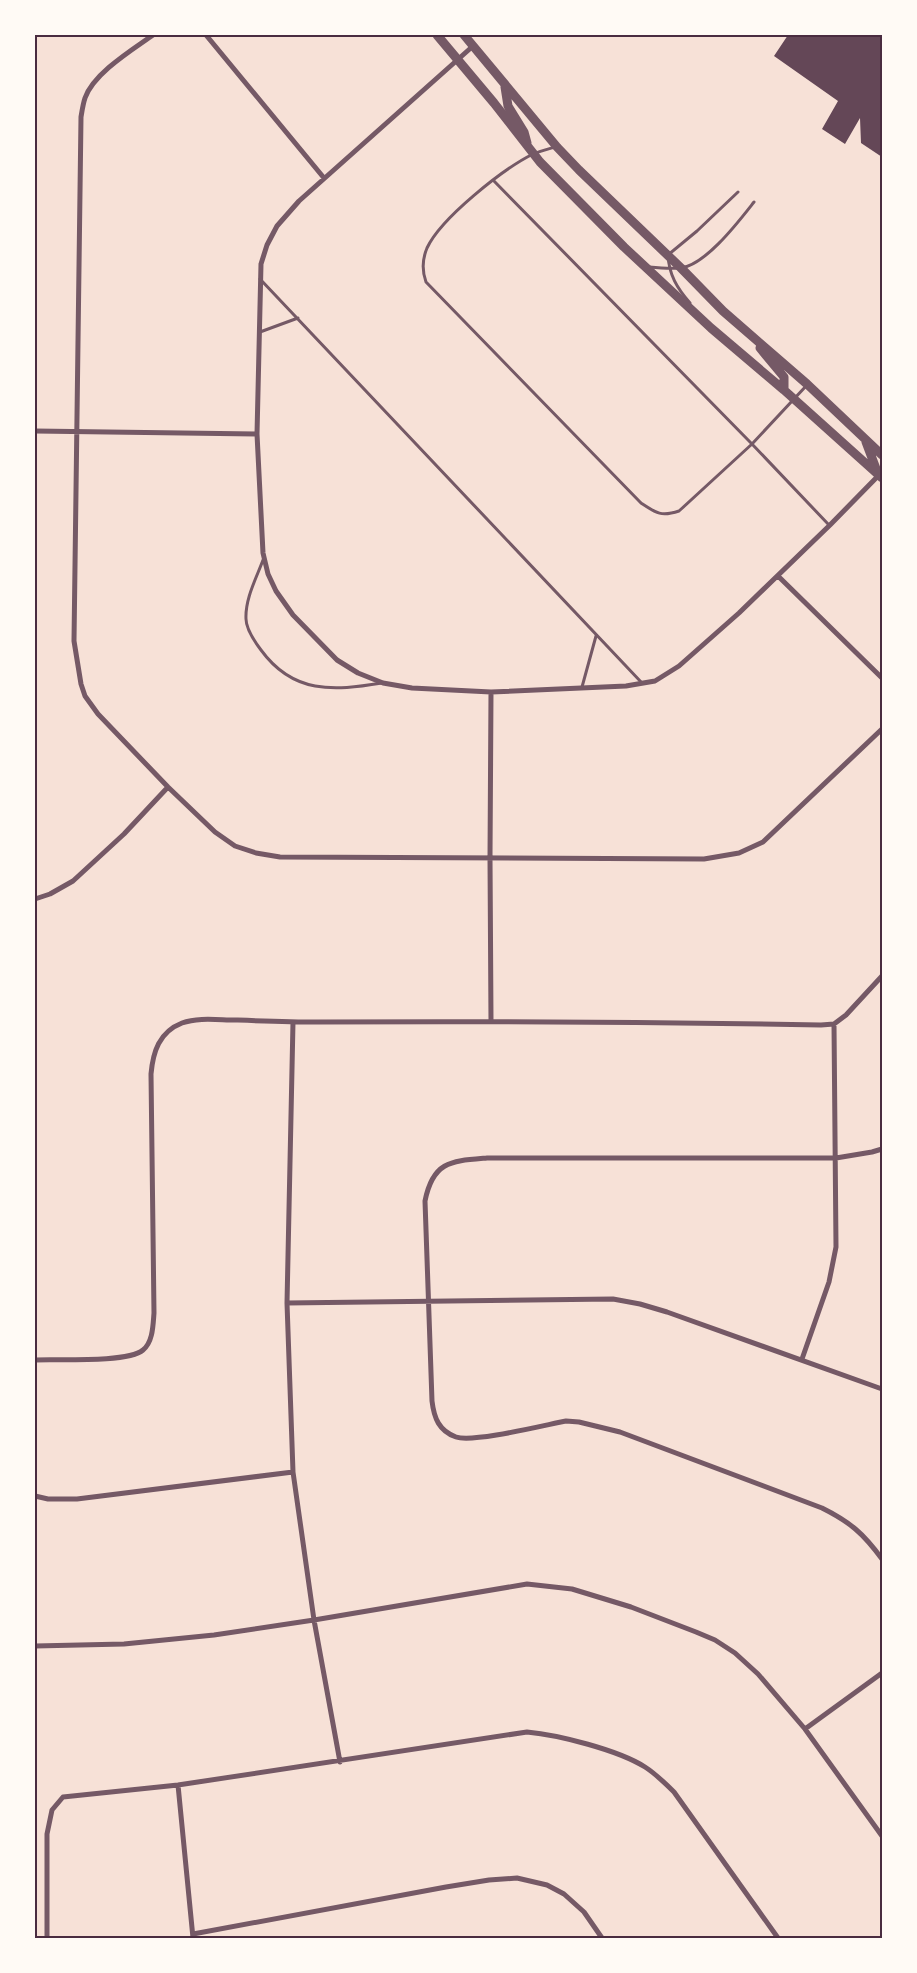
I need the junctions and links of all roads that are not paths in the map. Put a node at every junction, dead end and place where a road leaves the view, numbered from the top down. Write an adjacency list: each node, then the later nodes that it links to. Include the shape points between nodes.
1 (153, 35): 28 (street, via 94,82 85,97 80,117)
2 (206, 35): 11 (street)
3 (437, 35): 6 (street)
4 (464, 35): 5 (street)
5 (473, 46): 6 (street); 7 (street)
6 (456, 59): 8 (street); 11 (street)
7 (505, 86): 8 (street, via 508,106 524,132); 9 (street)
8 (527, 145): 10 (street)
9 (556, 147): 10 (lane); 15 (street)
10 (534, 154): 12 (lane); 16 (street)
11 (324, 178): 19 (street, via 277,226 267,245)
12 (493, 180): 31 (lane); 31 (lane, via 446,222 428,248 422,273 426,282 634,496 656,512 667,515 679,511)
13 (738, 192): 15 (lane)
14 (754, 202): 18 (lane, via 718,243 693,264)
15 (668, 255): 17 (lane); 18 (street)
16 (645, 267): 17 (lane); 21 (street)
17 (668, 268): 18 (lane); 21 (lane, via 675,284)
18 (682, 268): 23 (street, via 722,311)
19 (260, 278): 20 (lane); 22 (street)
20 (298, 318): 22 (lane); 37 (lane)
21 (711, 328): 25 (street)
22 (260, 332): 29 (street)
23 (753, 337): 24 (street); 25 (street, via 784,377)
24 (808, 384): 26 (lane); 30 (street)
25 (784, 390): 26 (street)
26 (793, 398): 31 (lane); 33 (street)
27 (35, 431): 28 (street)
28 (76, 431): 29 (street); 44 (street, via 74,640 81,684 98,714)
29 (257, 434): 35 (street)
30 (864, 438): 32 (street); 33 (street)
31 (752, 444): 34 (lane)
32 (882, 454)
33 (881, 475): 34 (street)
34 (830, 526): 36 (street)
35 (264, 559): 39 (street, via 276,591 293,615 338,660); 39 (lane, via 247,606 246,621 254,640 270,661 286,675 316,687)
36 (778, 576): 38 (street); 40 (street, via 679,666 655,681)
37 (596, 636): 40 (lane); 41 (lane)
38 (882, 678)
39 (383, 683): 42 (street, via 412,688)
40 (642, 684): 41 (street)
41 (582, 688): 42 (street)
42 (491, 692): 45 (street)
43 (882, 729): 45 (street, via 763,842 739,853 704,859)
44 (168, 787): 45 (street, via 215,832 235,846 256,854 280,857); 46 (street, via 124,834 73,880)
45 (490, 858): 48 (street)
46 (35, 899)
47 (882, 976): 50 (street)
48 (491, 1021): 49 (street); 50 (street)
49 (293, 1022): 54 (street); 55 (street, via 183,1022 161,1040 153,1056 151,1074 154,1313 148,1343 144,1350 125,1357)
50 (834, 1024): 52 (street)
51 (882, 1148): 52 (street)
52 (836, 1158): 53 (street, via 487,1158 450,1163 434,1174 425,1201); 56 (street, via 834,1262)
53 (428, 1300): 54 (street); 56 (street, via 613,1299 668,1312); 60 (street, via 434,1415 440,1426 457,1438 474,1438 566,1421 611,1430 822,1508 856,1528)
54 (287, 1303): 58 (street)
55 (35, 1360)
56 (802, 1360): 57 (street)
57 (882, 1389)
58 (292, 1472): 59 (street, via 77,1499); 61 (street)
59 (35, 1496)
60 (882, 1559)
61 (314, 1620): 62 (street, via 154,1642); 64 (street, via 527,1584 572,1589 631,1607 715,1640 758,1674); 65 (street)
62 (35, 1646)
63 (882, 1674): 64 (street)
64 (805, 1729): 67 (street)
65 (340, 1762): 66 (street); 71 (street, via 527,1732 567,1739 622,1756 643,1766 674,1792)
66 (178, 1785): 68 (street); 69 (street, via 69,1795 56,1804 47,1834)
67 (882, 1836)
68 (193, 1936): 70 (street, via 446,1887 517,1878 547,1885 564,1894 584,1912)
69 (47, 1938)
70 (602, 1938)
71 (778, 1938)

